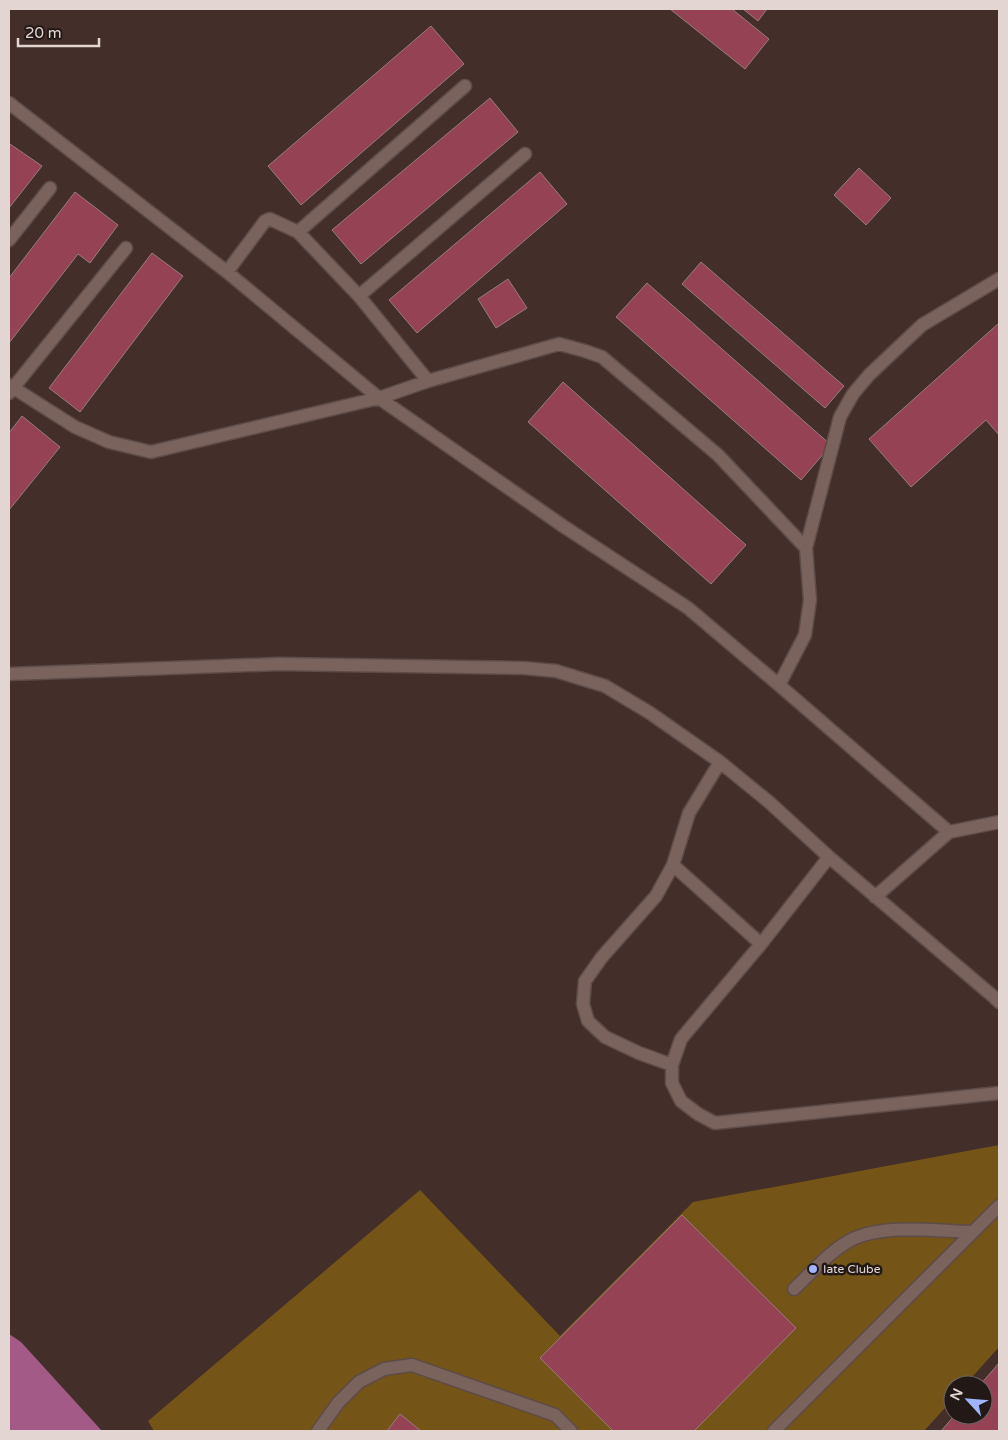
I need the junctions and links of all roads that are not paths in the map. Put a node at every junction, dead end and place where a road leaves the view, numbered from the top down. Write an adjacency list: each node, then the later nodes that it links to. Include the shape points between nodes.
1 (465, 86): 5 (lane)
2 (9, 103): 8 (lane)
3 (525, 154): 10 (lane)
4 (50, 188): 6 (lane)
5 (298, 232): 8 (lane, via 270,219 265,221); 10 (lane)
6 (9, 240)
7 (126, 248): 12 (lane)
8 (227, 272): 13 (lane)
9 (999, 279): 14 (lane, via 922,326 853,394 840,417)
10 (358, 296): 11 (lane)
11 (428, 381): 13 (lane); 14 (lane, via 559,344 602,357 718,455)
12 (10, 389): 13 (lane, via 75,427 109,442 151,452)
13 (379, 398): 16 (lane, via 688,608)
14 (806, 548): 16 (lane, via 810,600 805,635)
15 (9, 674): 17 (lane, via 279,664 556,671 605,686)
16 (779, 685): 19 (lane)
17 (720, 762): 20 (lane); 21 (lane, via 689,813)
18 (999, 822): 19 (lane)
19 (949, 832): 22 (lane)
20 (829, 857): 22 (lane); 23 (lane)
21 (673, 865): 23 (lane); 25 (lane, via 656,896 585,981 583,1004 588,1021 605,1037)
22 (875, 897): 24 (lane)
23 (760, 944): 25 (lane, via 681,1039)
24 (997, 1000)
25 (672, 1065): 26 (lane, via 672,1083 681,1101 715,1123)
26 (999, 1092)
27 (999, 1206): 28 (lane)
28 (973, 1232): 29 (lane, via 871,1232 848,1241); 32 (lane)
29 (794, 1289)
30 (318, 1431): 31 (lane, via 338,1403 359,1382 384,1369 412,1365 555,1415)
31 (571, 1431)
32 (774, 1431)

